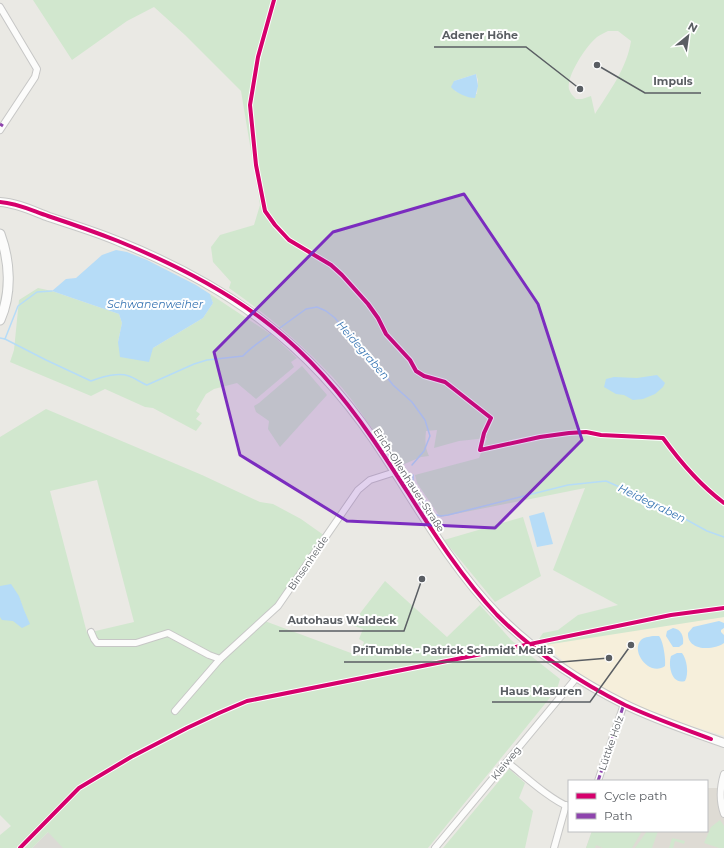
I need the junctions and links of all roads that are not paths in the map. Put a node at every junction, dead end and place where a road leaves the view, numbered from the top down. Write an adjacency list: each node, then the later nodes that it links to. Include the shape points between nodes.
1 (0, 8): 2 (street, via 37,69 35,77)
2 (1, 126)
3 (0, 202): 6 (street, Erich-Ollenhauer-Straße, via 23,207 109,237 164,260 225,293 276,331 307,359 372,437)
4 (0, 234): 5 (main road, via 8,276 6,302)
5 (0, 320)
6 (395, 472): 8 (street, Binsenheide, via 370,480 358,490 278,606); 9 (street, Erich-Ollenhauer-Straße, via 477,593 530,644)
7 (91, 632): 8 (street, via 97,643 136,643 168,633)
8 (220, 659): 11 (street, Binsenheide)
9 (576, 676): 10 (street, Erich-Ollenhauer-Straße); 13 (street, Kleiweg)
10 (624, 704): 12 (street, Erich-Ollenhauer-Straße); 15 (street, Lüttke Holz)
11 (175, 711)
12 (724, 744)
13 (506, 762): 16 (street); 18 (street, Kleiweg)
14 (724, 774): 17 (street, via 720,792)
15 (598, 780)
16 (568, 806): 19 (street)
17 (724, 814)
18 (435, 848)
19 (554, 848)

